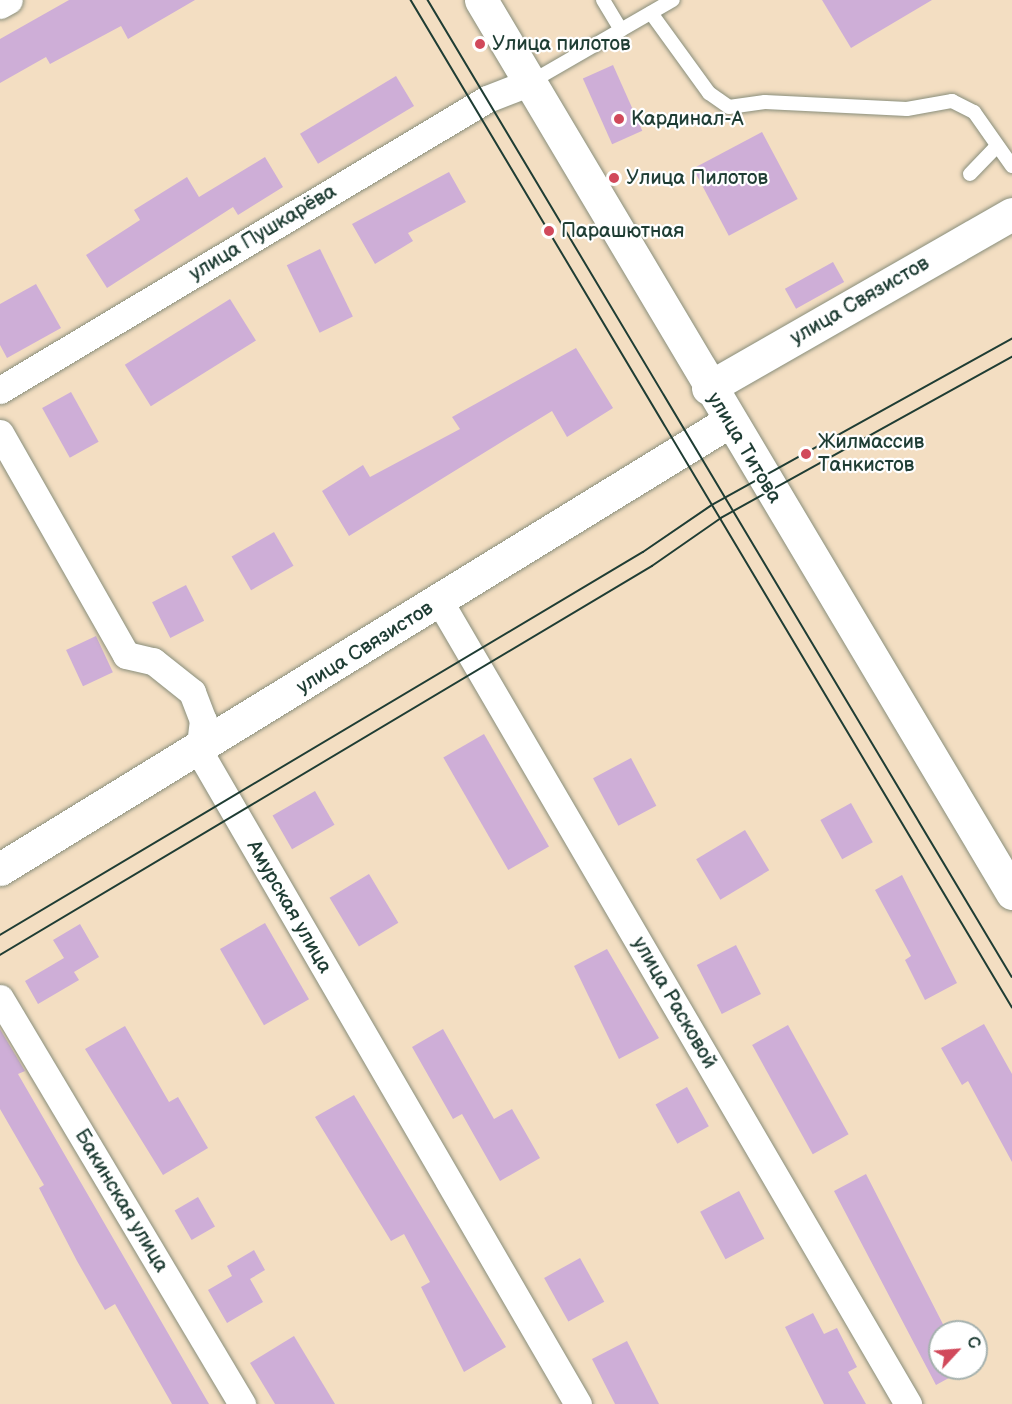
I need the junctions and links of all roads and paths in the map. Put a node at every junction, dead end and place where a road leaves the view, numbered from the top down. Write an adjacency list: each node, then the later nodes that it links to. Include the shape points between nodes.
1 (9, 0): 5 (street)
2 (481, 0): 8 (street, улица Титова)
3 (603, 0): 7 (lane)
4 (673, 0): 6 (lane)
5 (0, 5)
6 (651, 13): 7 (lane); 9 (lane, via 709,93 729,106 765,102 907,109 952,101 974,112)
7 (621, 30): 8 (lane)
8 (528, 83): 13 (street, улица Титова); 14 (street, улица Пушкарёва, via 487,99)
9 (997, 146): 10 (lane); 11 (lane)
10 (1012, 166)
11 (970, 174)
12 (1012, 214): 13 (street, улица Связистов)
13 (708, 388): 15 (street, улица Титова)
14 (0, 390)
15 (728, 422): 17 (street, улица Связистов); 20 (street, улица Титова)
16 (0, 433): 18 (street, via 126,656 153,661 192,692 203,720)
17 (440, 602): 18 (street, улица Связистов); 24 (street, улица Расковой)
18 (199, 751): 19 (street, улица Связистов); 23 (street, Амурская улица)
19 (0, 869)
20 (1012, 893)
21 (0, 998): 22 (street, Бакинская улица)
22 (242, 1404)
23 (578, 1404)
24 (908, 1404)

